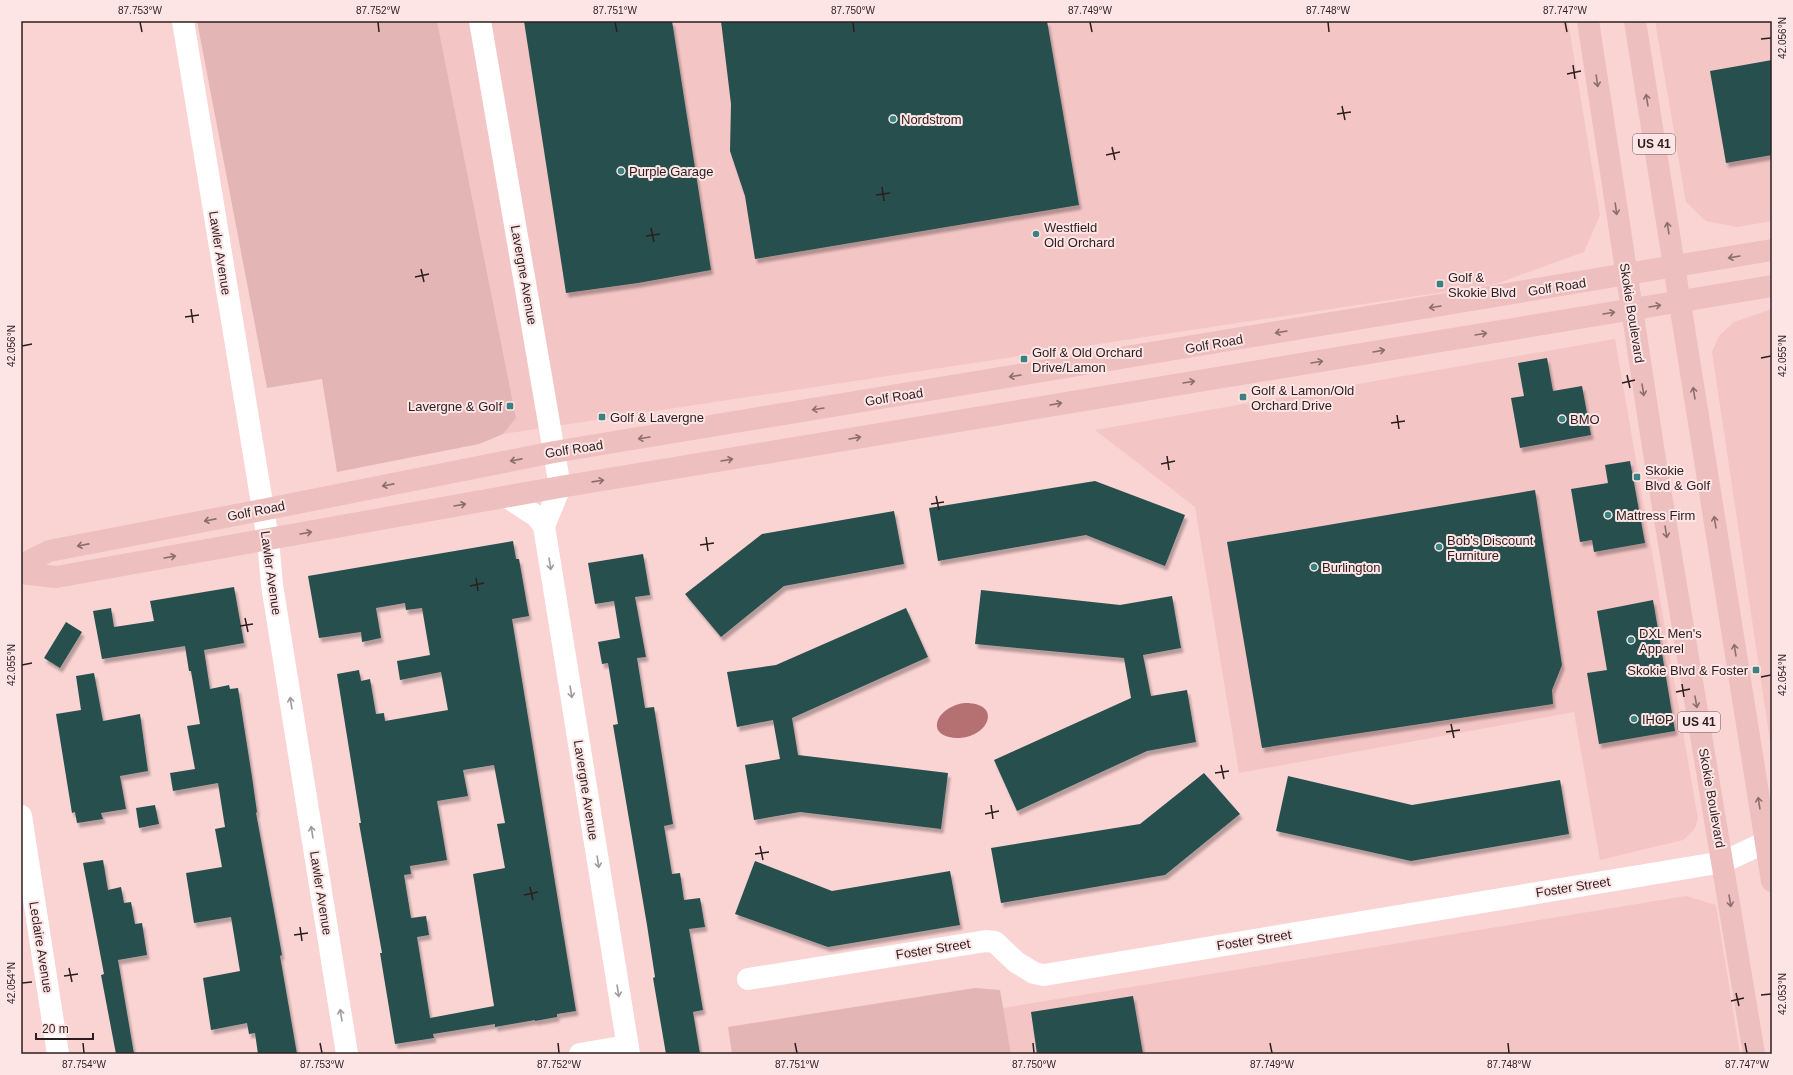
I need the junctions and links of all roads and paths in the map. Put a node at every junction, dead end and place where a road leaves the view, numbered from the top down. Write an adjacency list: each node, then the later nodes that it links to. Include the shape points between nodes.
1 (183, 21): 14 (street, Lawler Avenue)
2 (480, 21): 11 (street, Lavergne Avenue)
3 (1588, 21): 7 (main road, Skokie Boulevard / US 41, one-way to 7)
4 (1635, 21): 6 (main road, US 41, one-way to 4)
5 (1772, 250): 6 (main road, Golf Road, one-way to 6)
6 (1674, 267): 7 (main road, Golf Road); 9 (main road, US 41)
7 (1626, 275): 10 (main road, Skokie Boulevard / US 41); 11 (main road, Golf Road, one-way to 11)
8 (1772, 286): 9 (main road)
9 (1680, 302): 10 (main road, one-way to 9); 20 (main road, US 41, one-way to 9)
10 (1631, 310): 12 (main road, one-way to 10); 21 (main road, Skokie Boulevard / US 41, one-way to 21, via 1674,581)
11 (554, 452): 12 (street, Lavergne Avenue); 14 (main road, Golf Road, one-way to 14)
12 (560, 487): 13 (main road); 15 (street)
13 (507, 497): 15 (street, via 536,516); 16 (main road, one-way to 13)
14 (262, 510): 16 (street, Lawler Avenue); 17 (main road, Golf Road, one-way to 17, via 49,551)
15 (544, 526): 24 (street, Lavergne Avenue, one-way to 24)
16 (268, 540): 18 (main road, one-way to 16, via 56,577); 26 (street, Lawler Avenue, one-way to 16, via 272,585)
17 (21, 565)
18 (21, 573)
19 (21, 816): 25 (street, Leclaire Avenue)
20 (1769, 841): 21 (street, Foster Street); 22 (main road, US 41)
21 (1723, 862): 23 (street, Foster Street, via 1044,975 1025,968 995,942 986,941); 28 (main road, Skokie Boulevard / US 41, one-way to 28)
22 (1772, 881)
23 (748, 979)
24 (628, 1050): 27 (street)
25 (58, 1054)
26 (347, 1054)
27 (580, 1054)
28 (1754, 1054)

